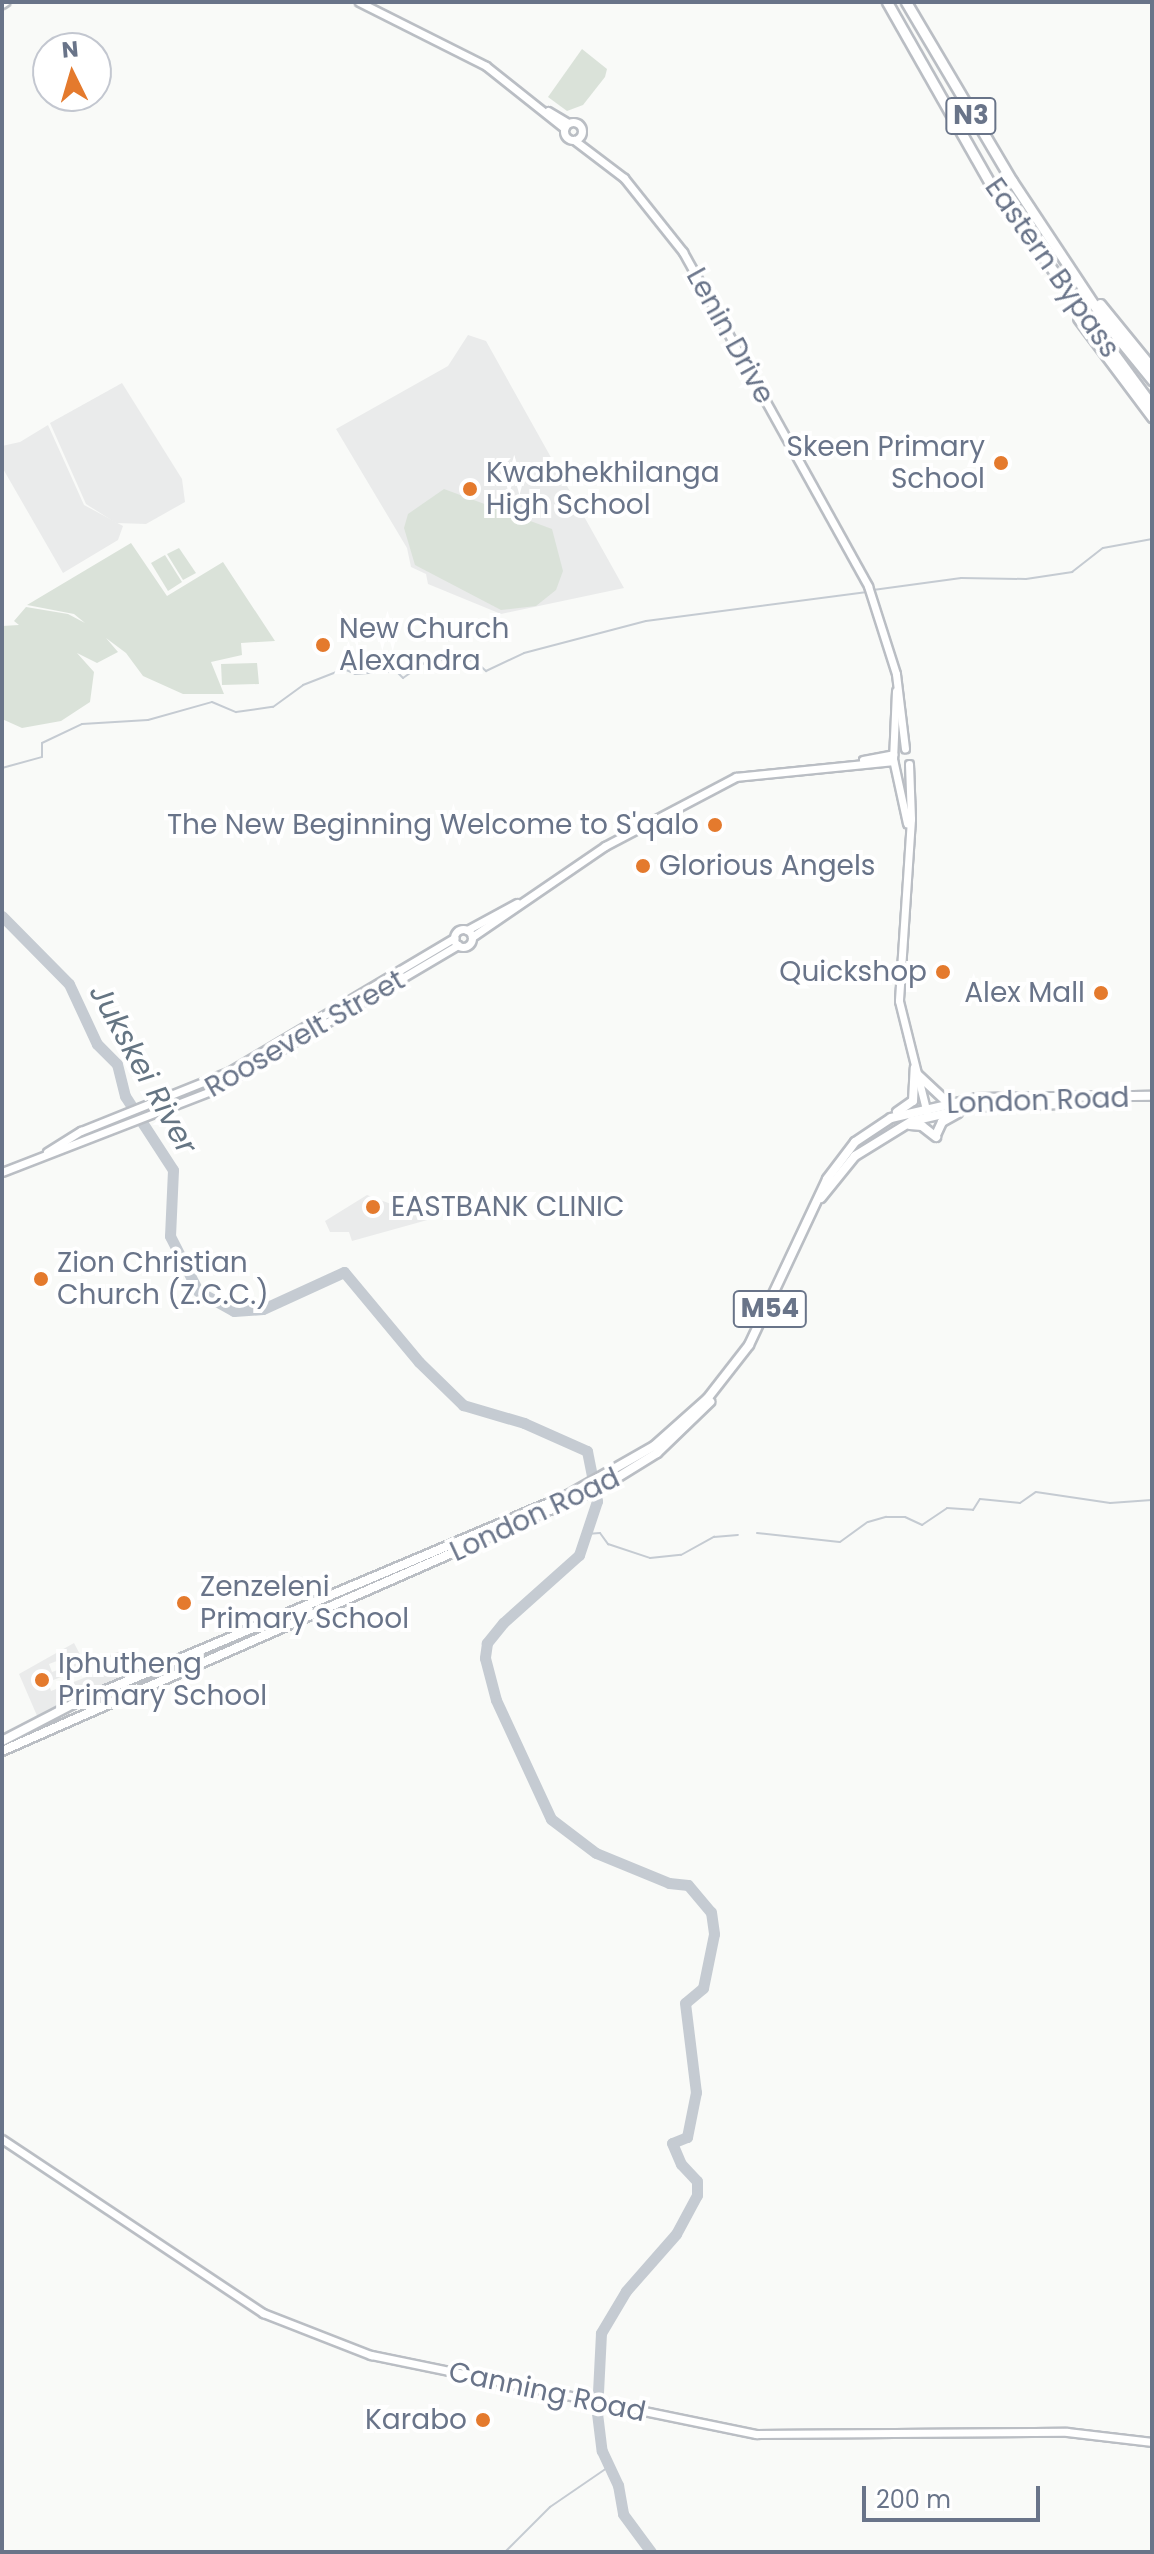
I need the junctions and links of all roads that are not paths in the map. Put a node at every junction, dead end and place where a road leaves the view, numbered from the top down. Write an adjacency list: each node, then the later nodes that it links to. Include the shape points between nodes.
1 (359, 2): 4 (street, via 486,66)
2 (887, 2): 9 (highway, Eastern Bypass / N3, via 994,190)
3 (906, 2): 8 (highway, Eastern Bypass / N3, via 951,84)
4 (566, 125): 5 (street, via 579,123); 6 (street, via 566,137)
5 (583, 134): 6 (street); 7 (street, Lenin Drive)
6 (574, 140): 7 (street, Lenin Drive)
7 (592, 150): 14 (street, Lenin Drive, via 634,189 683,252 872,595 896,674)
8 (1068, 264): 10 (highway); 11 (highway, Eastern Bypass / N3)
9 (1064, 291): 12 (highway, Eastern Bypass / N3); 13 (highway, via 1084,328)
10 (1152, 368)
11 (1152, 380)
12 (1152, 405)
13 (1152, 417)
14 (897, 756): 15 (street); 15 (street, London Road, via 911,756); 16 (street, London Road); 17 (street, via 736,777 616,839)
15 (909, 764): 16 (street, London Road)
16 (909, 833): 21 (street, London Road, via 898,986)
17 (527, 899): 18 (street); 19 (street)
18 (467, 930): 19 (street); 20 (street, via 458,931)
19 (472, 937): 20 (street, via 468,946)
20 (456, 942): 28 (street, Roosevelt Street, via 211,1091 115,1121)
21 (916, 1071): 23 (main road); 25 (street, London Road); 26 (main road, via 913,1101)
22 (1152, 1097): 23 (main road, London Road / M54); 24 (main road, London Road / M54)
23 (947, 1102): 25 (main road, London Road / M54)
24 (974, 1107): 25 (main road, London Road / M54); 27 (main road, via 946,1119 936,1136 922,1126)
25 (927, 1112): 26 (main road, London Road / M54); 27 (main road, London Road / M54)
26 (891, 1118): 29 (main road, London Road / M54, via 855,1142 827,1179 768,1313 720,1384 667,1436)
27 (901, 1126): 29 (main road, London Road / M54, via 855,1156 825,1192 773,1313 734,1375 668,1444)
28 (2, 1172)
29 (603, 1482): 30 (main road, London Road / M54)
30 (569, 1499): 31 (main road, London Road / M54, via 73,1704); 32 (main road, London Road / M54)
31 (2, 1741)
32 (2, 1751)
33 (2, 2139): 34 (street, Canning Road, via 288,2326 371,2355 772,2435 1067,2432)
34 (1152, 2442)

